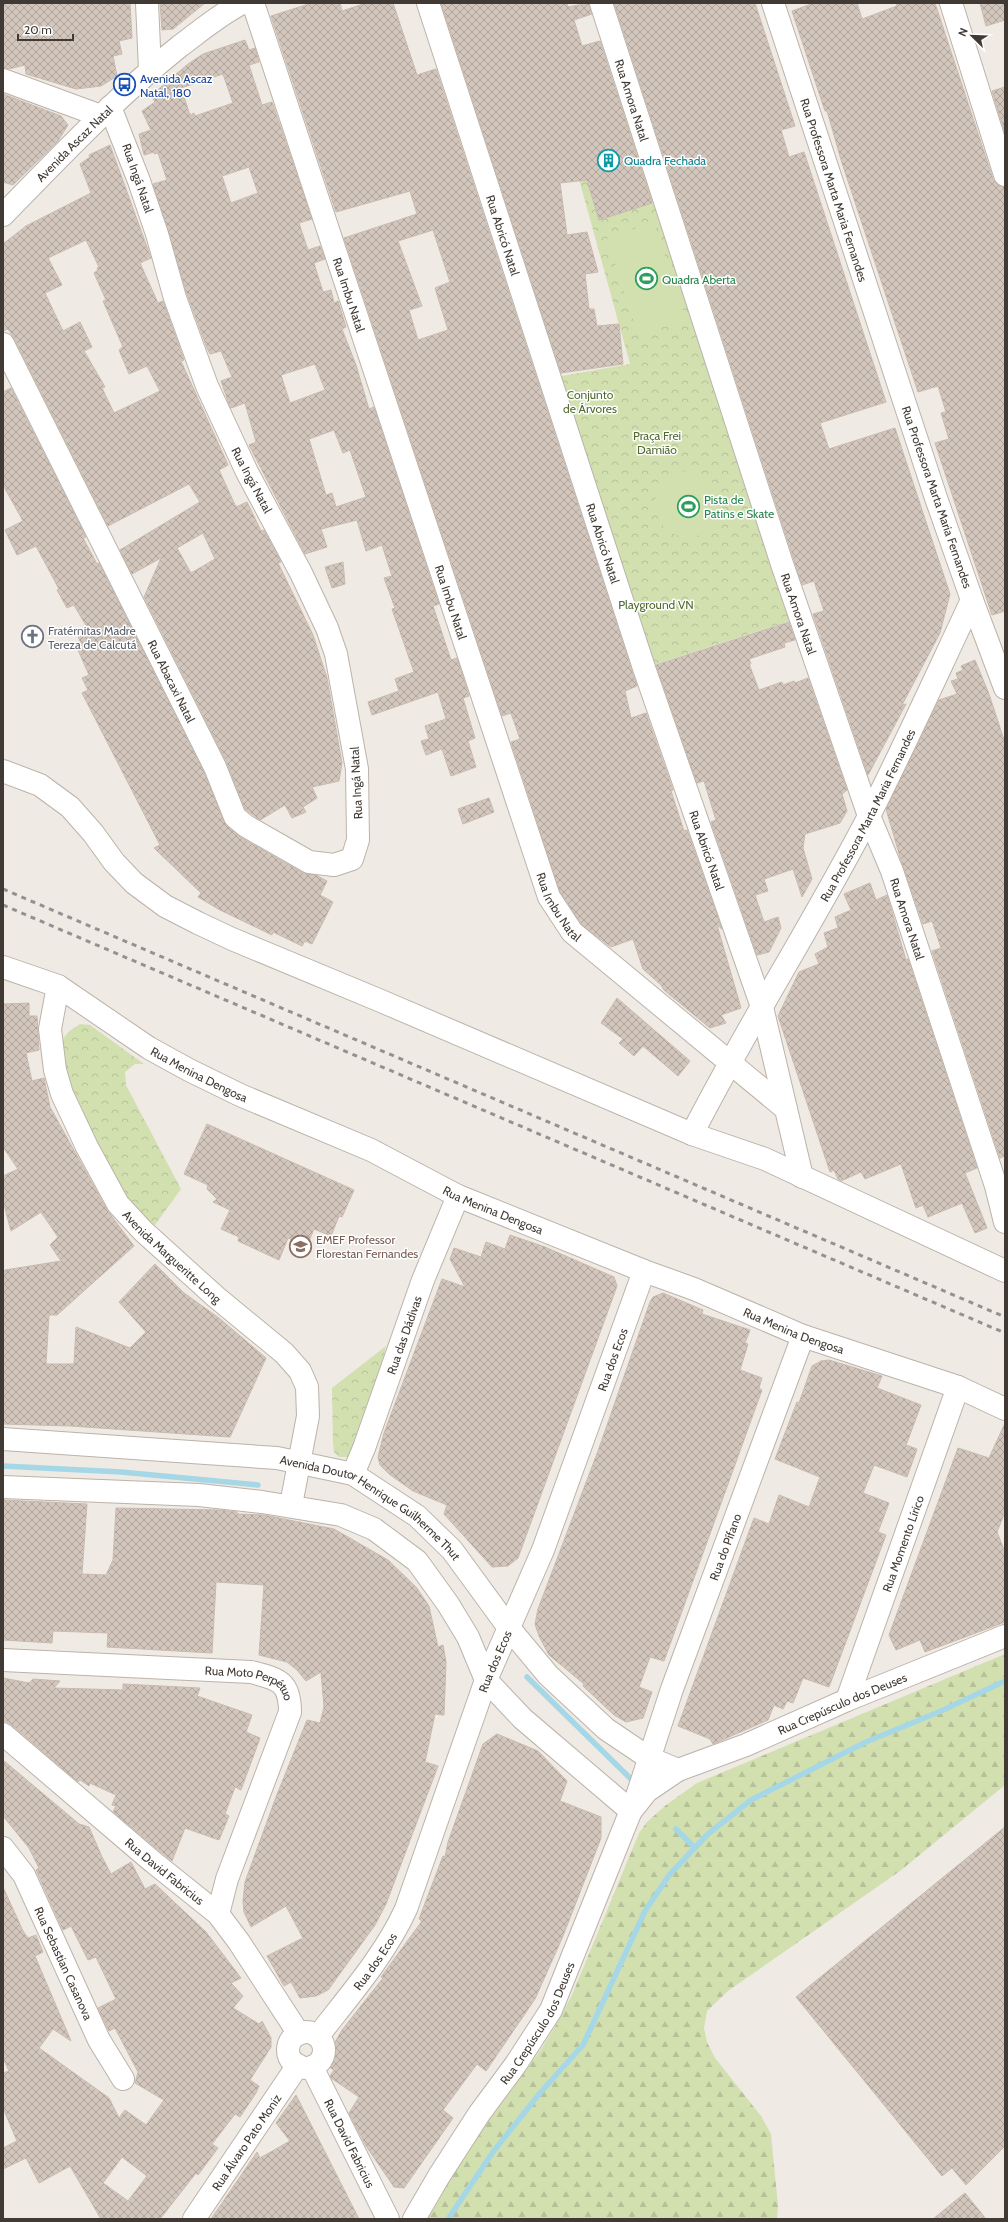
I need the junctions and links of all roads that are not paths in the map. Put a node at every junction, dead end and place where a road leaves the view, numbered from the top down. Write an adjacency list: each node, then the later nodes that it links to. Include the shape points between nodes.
1 (147, 3): 8 (street)
2 (242, 3): 8 (street, Avenida Ascaz Natal, via 222,14)
3 (253, 3): 23 (street, Rua Imbu Natal, via 549,897 572,932)
4 (428, 3): 22 (street, Rua Abricó Natal, via 644,668)
5 (601, 3): 18 (street, Rua Amora Natal, via 782,564)
6 (773, 3): 14 (street, Rua Professora Marta Maria Fernandes)
7 (951, 3): 11 (street)
8 (150, 70): 10 (street, Avenida Ascaz Natal)
9 (3, 80): 10 (street)
10 (105, 112): 12 (street, Avenida Ascaz Natal); 19 (street, Rua Ingá Natal, via 139,181 175,298 206,386 244,466 301,573 327,628 336,654 358,769 358,840)
11 (1005, 175)
12 (3, 215)
13 (3, 344): 19 (street, Rua Abacaxi Natal, via 215,767 235,816 246,826 309,862 334,865)
14 (972, 600): 15 (street); 18 (street, Rua Professora Marta Maria Fernandes)
15 (1002, 666): 16 (street)
16 (1005, 688)
17 (3, 771): 25 (street, via 40,785 70,807 134,883 165,906 232,939)
18 (869, 816): 22 (street, Rua Professora Marta Maria Fernandes); 27 (street, Rua Amora Natal, via 892,872)
19 (352, 859)
20 (3, 967): 21 (street, Rua Menina Dengosa)
21 (58, 986): 28 (street, Rua Menina Dengosa, via 149,1048 189,1070 240,1095 371,1150); 36 (street, Avenida Margueritte Long, via 50,1029 55,1070 62,1094 87,1147 118,1204 143,1231 216,1297 284,1353 300,1371 307,1387 308,1416)
22 (762, 1007): 23 (street, Rua Professora Marta Maria Fernandes); 24 (street, Rua Abricó Natal)
23 (728, 1062): 24 (street, Rua Imbu Natal); 25 (street, Rua Professora Marta Maria Fernandes)
24 (786, 1109): 26 (street, Rua Abricó Natal)
25 (692, 1134): 26 (street, via 765,1159)
26 (802, 1177): 31 (street)
27 (1001, 1185): 29 (street, Rua Amora Natal)
28 (458, 1196): 30 (street, Rua Menina Dengosa); 37 (street, Rua das Dádivas, via 423,1280)
29 (1005, 1222)
30 (644, 1271): 32 (street, Rua Menina Dengosa, via 694,1289); 42 (street, Rua dos Ecos, via 543,1550)
31 (1005, 1271)
32 (803, 1336): 33 (street, Rua Menina Dengosa); 48 (street, Rua do Pífano)
33 (958, 1387): 34 (street, Rua Menina Dengosa); 46 (street, Rua Momento Lírico)
34 (1005, 1409)
35 (3, 1439): 36 (street, Avenida Doutor Henrique Guilherme Thut, via 277,1458)
36 (299, 1462): 37 (street, Avenida Doutor Henrique Guilherme Thut); 40 (street, Avenida Margueritte Long)
37 (353, 1474): 39 (street, Avenida Doutor Henrique Guilherme Thut)
38 (3, 1487): 40 (street, Avenida Doutor Henrique Guilherme Thut, via 199,1495)
39 (392, 1501): 41 (street); 42 (street, Avenida Doutor Henrique Guilherme Thut, via 417,1516 452,1550)
40 (291, 1505): 41 (street, Avenida Doutor Henrique Guilherme Thut, via 340,1515)
41 (374, 1529): 45 (street, Avenida Doutor Henrique Guilherme Thut, via 417,1561 468,1637)
42 (509, 1628): 45 (street, Rua dos Ecos); 48 (street, Avenida Doutor Henrique Guilherme Thut, via 548,1675 606,1729)
43 (1005, 1636): 46 (street, Rua Crepúsculo dos Deuses)
44 (3, 1660): 52 (street, Rua Moto Perpétuo, via 251,1672 273,1678 284,1686 290,1697 290,1712 227,1880)
45 (486, 1680): 50 (street, Avenida Doutor Henrique Guilherme Thut, via 523,1719); 53 (street, Rua dos Ecos, via 397,1928 354,1990)
46 (847, 1700): 49 (street, Rua Crepúsculo dos Deuses, via 746,1746)
47 (3, 1734): 52 (street, Rua David Fabricius)
48 (649, 1758): 49 (street); 50 (street, Rua Crepúsculo dos Deuses)
49 (678, 1770): 50 (street, Rua Crepúsculo dos Deuses, via 647,1791)
50 (631, 1811): 58 (street, Rua Crepúsculo dos Deuses, via 551,2010 479,2114)
51 (3, 1848): 55 (street, Rua Sebastian Casanova, via 24,1875 99,2040)
52 (218, 1914): 53 (street, Rua David Fabricius)
53 (308, 2035): 54 (street, via 291,2041 289,2046 290,2057); 54 (street, via 322,2040 324,2051 320,2061)
54 (305, 2066): 56 (street, Rua Álvaro Pato Moniz); 57 (street, Rua David Fabricius)
55 (123, 2079)
56 (194, 2219)
57 (388, 2219)
58 (414, 2219)

